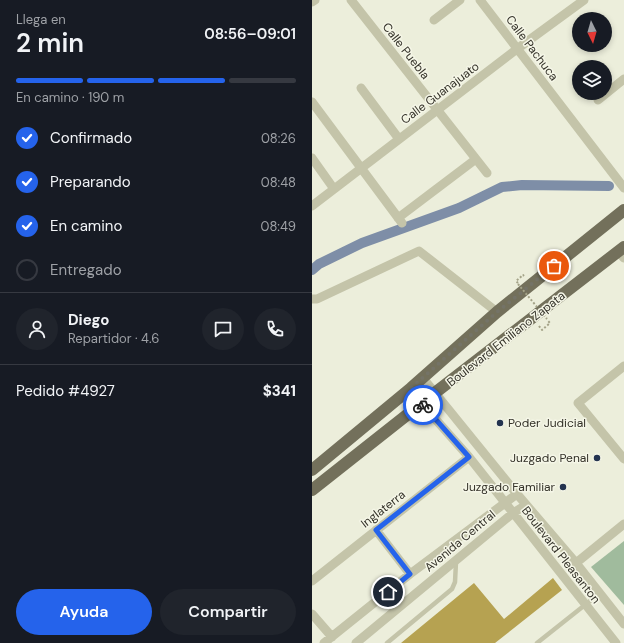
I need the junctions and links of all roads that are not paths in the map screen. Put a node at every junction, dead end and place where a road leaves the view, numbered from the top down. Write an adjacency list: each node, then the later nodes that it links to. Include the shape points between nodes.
1 (315, 0): 6 (street)
2 (351, 0): 13 (street, Calle Puebla)
3 (460, 0): 7 (street)
4 (480, 0): 8 (street, Calle Pachuca)
5 (584, 0): 8 (street, Calle Guanajuato)
6 (312, 2)
7 (434, 20)
8 (517, 49): 13 (street, Calle Guanajuato); 19 (street, Calle Pachuca)
9 (624, 79): 11 (street)
10 (361, 88): 14 (street)
11 (612, 89)
12 (312, 102): 17 (street)
13 (437, 110): 14 (street, Calle Guanajuato); 16 (street, Calle Puebla)
14 (399, 139): 17 (street, Calle Guanajuato)
15 (312, 158): 20 (street)
16 (476, 159): 17 (street, via 400,221); 18 (street, Calle Puebla)
17 (361, 168): 20 (street, Calle Guanajuato)
18 (487, 174)
19 (624, 188)
20 (334, 189): 21 (street, Calle Guanajuato)
21 (312, 206)
22 (624, 210): 25 (main road, Boulevard Emiliano Zapata)
23 (622, 253): 29 (main road, Boulevard Emiliano Zapata)
24 (312, 300): 25 (street, via 419,251)
25 (497, 312): 27 (main road, Boulevard Emiliano Zapata)
26 (624, 366): 32 (street, via 578,403)
27 (423, 378): 28 (main road, Boulevard Emiliano Zapata); 29 (street, Boulevard Pleasanton)
28 (411, 388): 30 (street, Boulevard Pleasanton); 33 (main road, Boulevard Emiliano Zapata)
29 (436, 392): 30 (main road, Boulevard Emiliano Zapata); 35 (street, Boulevard Pleasanton)
30 (422, 404): 31 (street, Boulevard Pleasanton); 34 (main road, Boulevard Emiliano Zapata)
31 (469, 457): 36 (street, Boulevard Pleasanton); 40 (street, Inglaterra)
32 (624, 459)
33 (312, 470)
34 (312, 490)
35 (516, 494): 36 (street, Avenida Central); 37 (street, Boulevard Pleasanton)
36 (504, 502): 38 (street, Boulevard Pleasanton); 43 (street, Avenida Central)
37 (526, 504): 38 (street, Avenida Central); 42 (street, Boulevard Pleasanton)
38 (513, 513): 41 (street, Avenida Central); 46 (street, Boulevard Pleasanton)
39 (624, 524): 42 (street)
40 (376, 530): 43 (street); 44 (street, Inglaterra)
41 (456, 561): 50 (street, Avenida Central); 51 (lane, via 452,589)
42 (576, 563): 45 (street, Boulevard Pleasanton)
43 (410, 574): 49 (street, Avenida Central)
44 (312, 581)
45 (600, 592): 46 (lane); 48 (street, Boulevard Pleasanton)
46 (585, 604): 52 (lane); 53 (street, Boulevard Pleasanton)
47 (312, 614): 49 (street)
48 (624, 624)
49 (328, 640)
50 (356, 643)
51 (387, 643)
52 (537, 643)
53 (616, 643)

